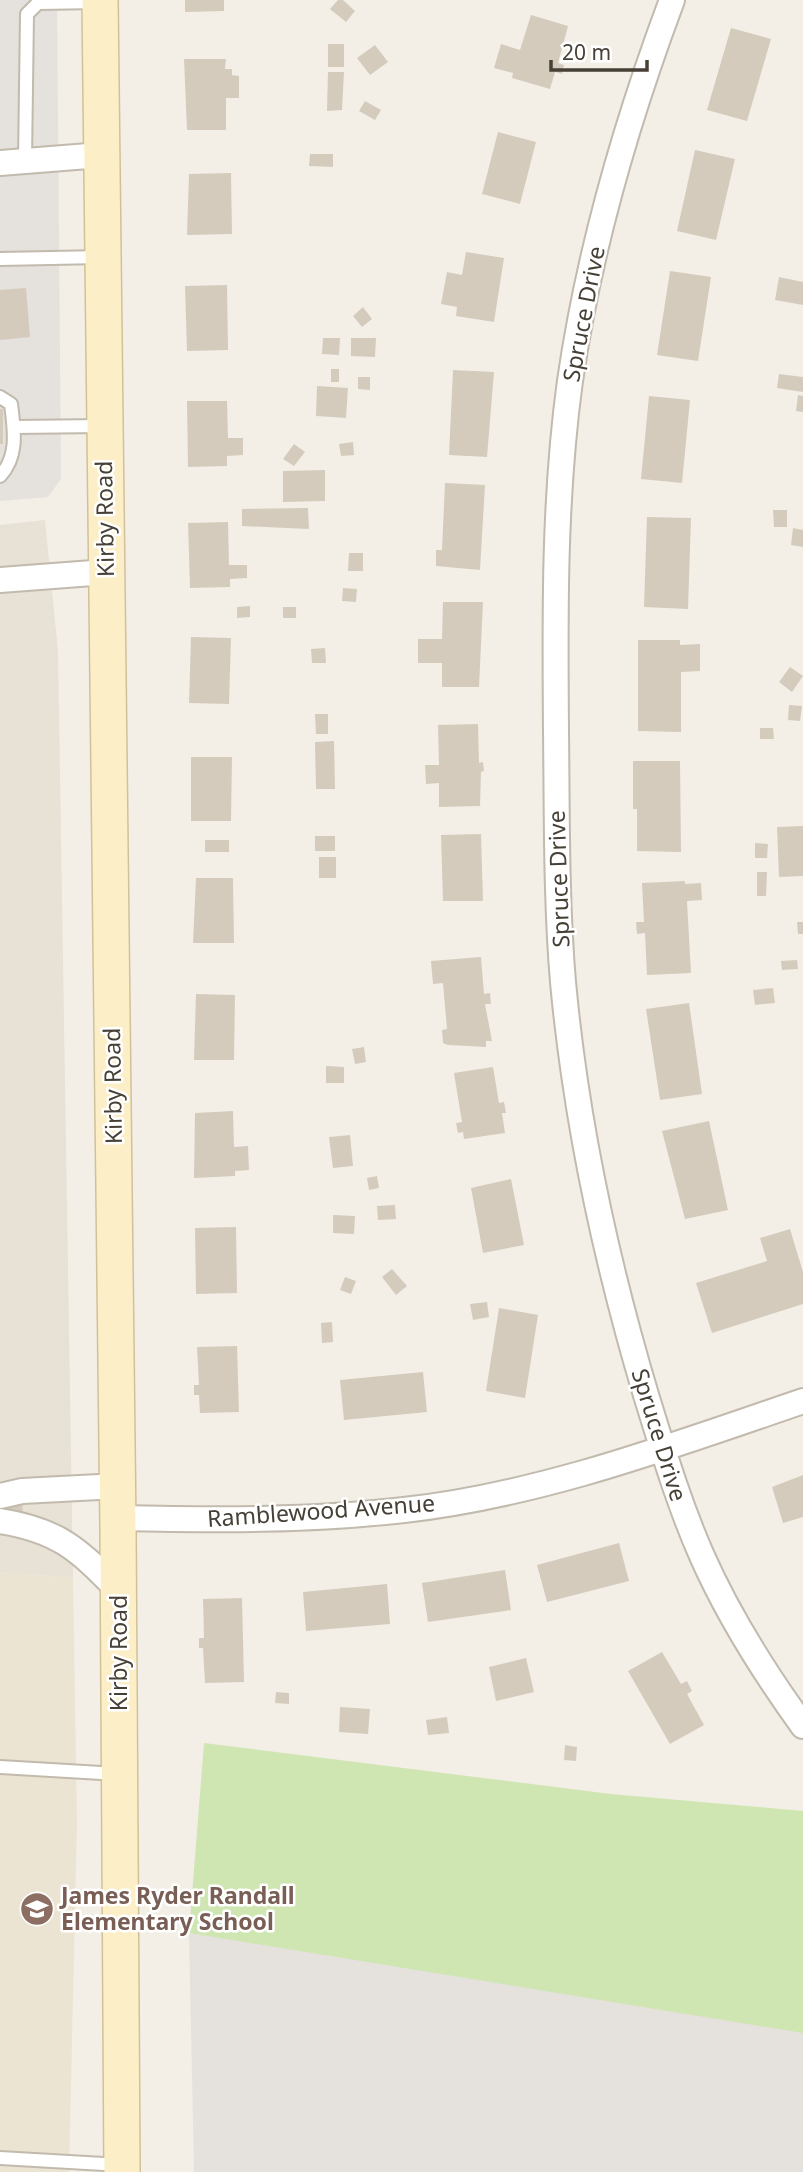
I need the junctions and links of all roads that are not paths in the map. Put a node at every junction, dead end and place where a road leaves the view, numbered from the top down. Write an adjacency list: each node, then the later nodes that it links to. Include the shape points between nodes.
1 (672, 0): 14 (street, Spruce Drive, via 611,186 579,326 557,507 555,670 560,931 573,1069 611,1269)
2 (100, 1): 3 (main road, Kirby Road); 4 (lane, via 38,3 27,14)
3 (101, 155): 4 (street); 5 (main road, Kirby Road)
4 (12, 162)
5 (102, 257): 6 (lane); 8 (main road, Kirby Road)
6 (0, 260)
7 (0, 397): 9 (lane, via 11,404)
8 (104, 425): 9 (lane); 11 (main road, Kirby Road)
9 (14, 427): 10 (lane, via 13,454)
10 (0, 476)
11 (106, 572): 12 (street); 16 (main road, Kirby Road)
12 (0, 580)
13 (803, 1401): 14 (street, Ramblewood Avenue)
14 (662, 1447): 16 (street, Ramblewood Avenue, via 533,1484 405,1510 237,1521); 19 (street, Spruce Drive, via 683,1510 721,1595 762,1669)
15 (0, 1496): 16 (street, Ramblewood Avenue, via 22,1491)
16 (118, 1502): 18 (main road, Kirby Road)
17 (0, 1521): 18 (street, via 34,1526 78,1549)
18 (118, 1590): 21 (main road, Kirby Road)
19 (803, 1726)
20 (0, 1767): 21 (lane)
21 (119, 1774): 23 (main road, Kirby Road)
22 (0, 2158): 23 (lane)
23 (122, 2169)

